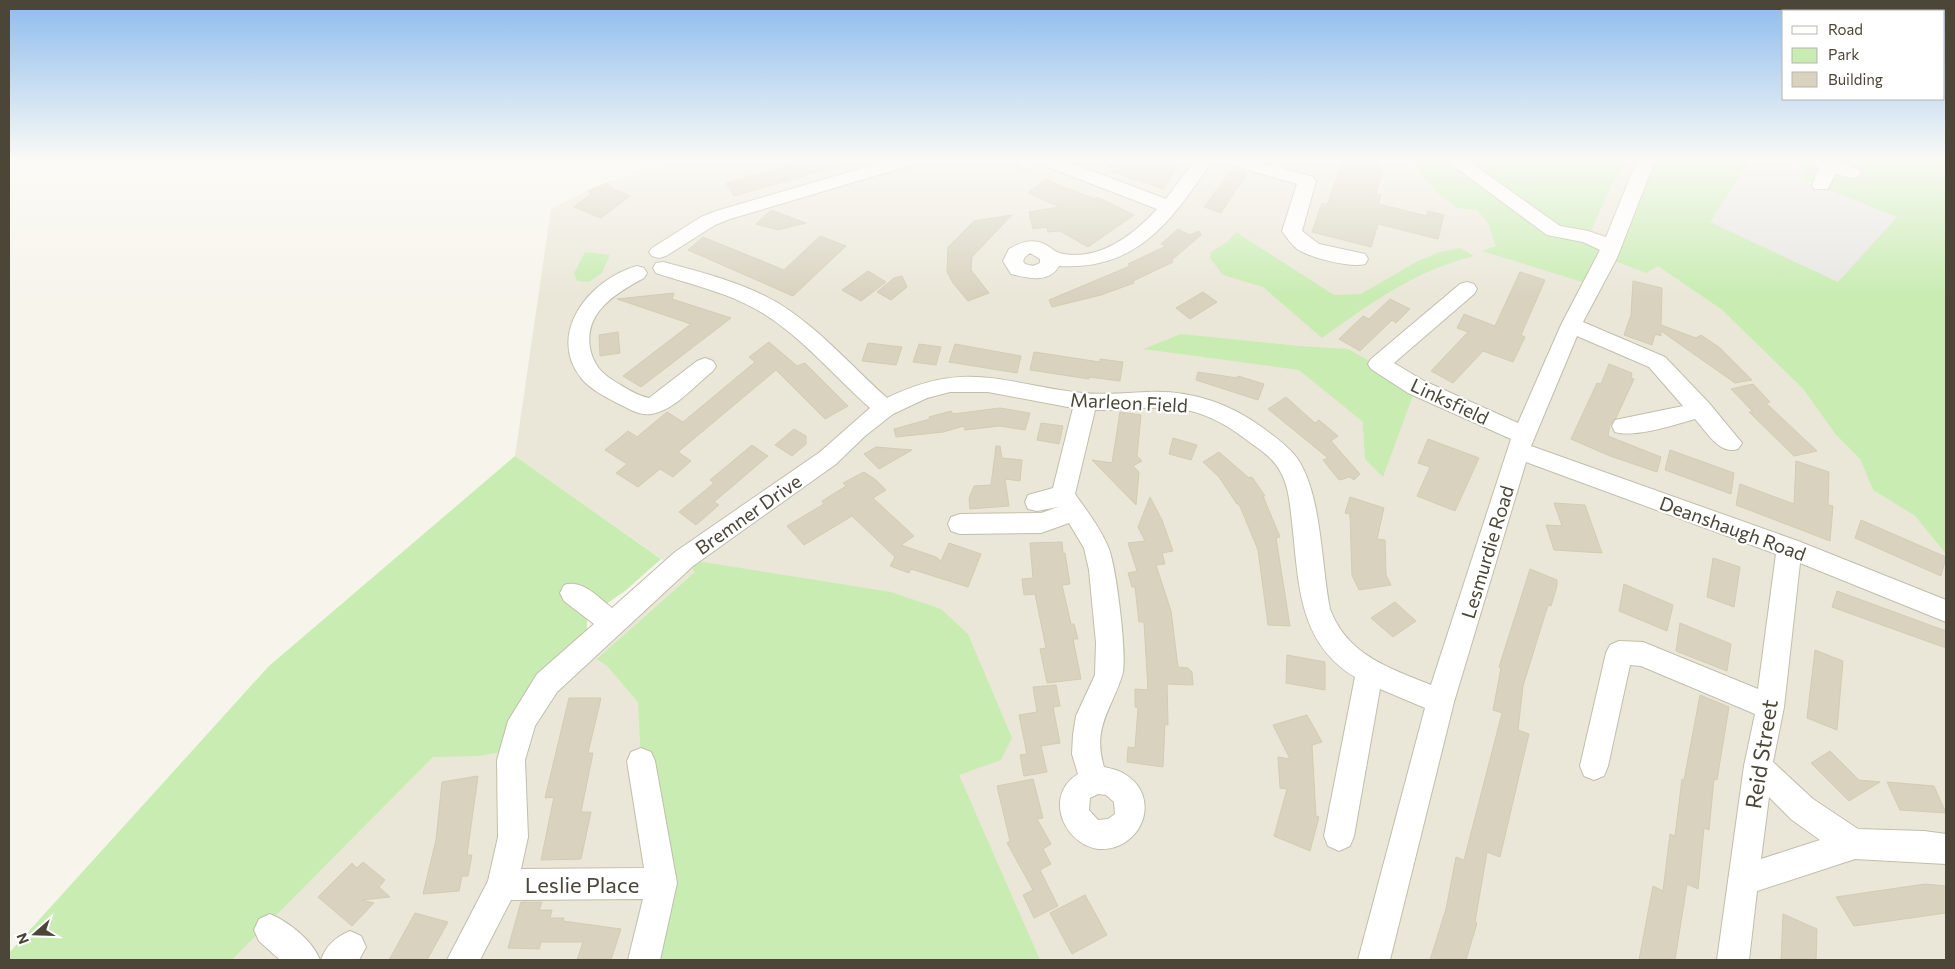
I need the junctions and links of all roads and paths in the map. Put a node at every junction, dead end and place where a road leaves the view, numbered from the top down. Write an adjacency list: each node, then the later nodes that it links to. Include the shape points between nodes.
1 (756, 205): 10 (street, via 708,220)
2 (1165, 205): 6 (street)
3 (1300, 205): 9 (street, via 1292,231 1297,241)
4 (1518, 205): 7 (street, via 1554,231 1588,237)
5 (1628, 205): 7 (street, Lesmurdie Road)
6 (1170, 207): 8 (street, via 1138,239 1109,254 1078,260)
7 (1611, 247): 12 (street, Lesmurdie Road)
8 (1050, 258)
9 (1358, 259)
10 (661, 260): 14 (street, via 648,274 636,273 601,295 584,316 578,330 580,354 593,377 642,406 651,406); 16 (street, via 768,307 816,343 859,387)
11 (1467, 289): 13 (street)
12 (1571, 325): 17 (street, via 1657,362); 19 (street, Lesmurdie Road)
13 (1379, 364): 19 (street, Linksfield)
14 (705, 366)
15 (1086, 402): 16 (street, Marleon Field, via 996,385 961,383 930,388); 22 (street); 28 (street, Marleon Field, via 1186,402 1221,413 1273,448 1291,468 1300,492 1316,603 1324,626 1334,644 1360,666)
16 (885, 408): 27 (street, Bremner Drive, via 828,458 684,559)
17 (1701, 409): 18 (street); 20 (street)
18 (1622, 426)
19 (1521, 443): 24 (street, Deanshaugh Road); 29 (street, Lesmurdie Road)
20 (1730, 443)
21 (1036, 502): 22 (street)
22 (1069, 503): 23 (street, via 1041,523); 34 (street, via 1096,548 1102,570 1109,643 1109,675 1090,716 1087,735 1086,754)
23 (960, 524)
24 (1789, 548): 26 (street, Deanshaugh Road); 30 (street, Reid Street)
25 (573, 593): 27 (street)
26 (1946, 610)
27 (613, 623): 40 (street, Bremner Drive, via 548,683 522,721 511,760 513,837)
28 (1370, 670): 29 (street, Marleon Field); 35 (street)
29 (1440, 702): 45 (street, Lesmurdie Road)
30 (1770, 707): 32 (street, via 1643,654 1619,653); 33 (street, Reid Street)
31 (641, 761): 39 (street, Leslie Place)
32 (1594, 766)
33 (1758, 766): 36 (street, via 1794,804 1830,831); 38 (street, Reid Street)
34 (1094, 780)
35 (1339, 836)
36 (1855, 844): 37 (street); 38 (street)
37 (1946, 849)
38 (1742, 881): 46 (street, Reid Street)
39 (662, 883): 40 (street, Leslie Place); 44 (street, Leslie Place)
40 (502, 884): 43 (street, Bremner Drive)
41 (270, 930): 42 (street)
42 (304, 960)
43 (463, 960)
44 (644, 960)
45 (1374, 960)
46 (1733, 960)

